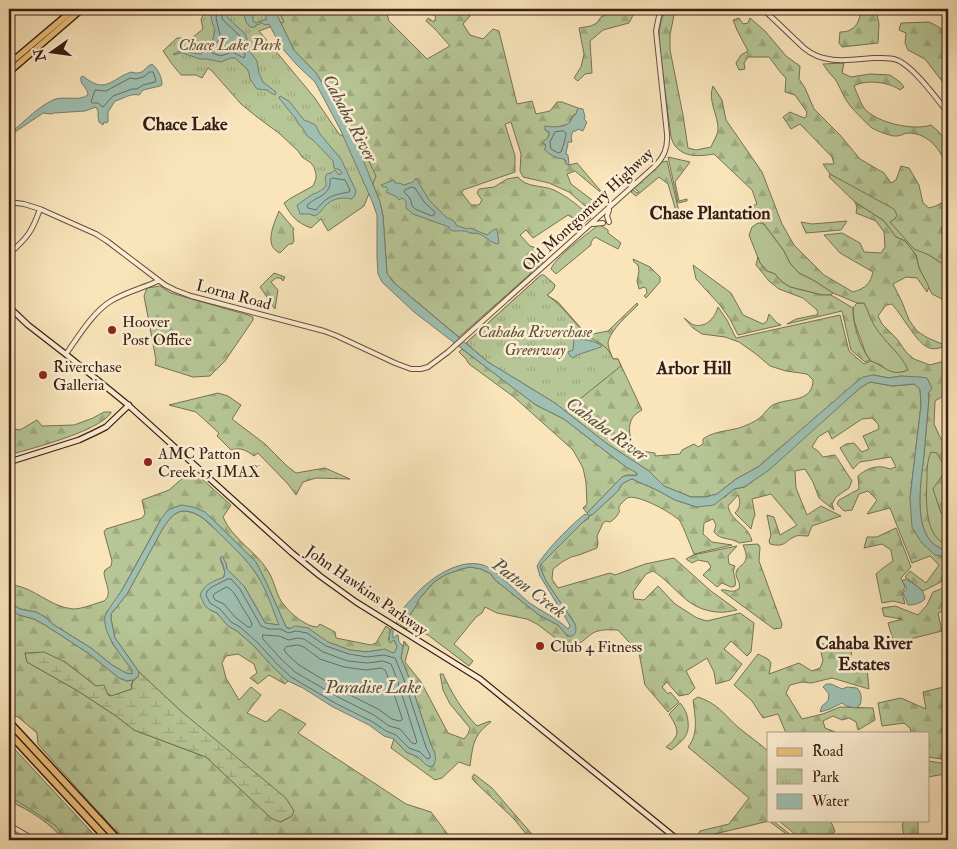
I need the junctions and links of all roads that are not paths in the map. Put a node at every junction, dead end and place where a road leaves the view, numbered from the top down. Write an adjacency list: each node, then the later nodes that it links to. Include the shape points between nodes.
1 (74, 9): 5 (main road)
2 (82, 9): 6 (main road)
3 (663, 9): 9 (street, Old Montgomery Highway, via 656,34 667,149 658,164)
4 (764, 9): 7 (street, via 804,48 821,58 900,61 912,70)
5 (9, 64)
6 (9, 72)
7 (948, 113)
8 (9, 202): 10 (street, Lorna Road)
9 (610, 207): 12 (street, via 607,214); 13 (street, Old Montgomery Highway)
10 (40, 209): 14 (street, via 30,234); 15 (street, Lorna Road, via 102,238)
11 (603, 222): 13 (street)
12 (609, 222)
13 (589, 226): 17 (street, Old Montgomery Highway)
14 (9, 254)
15 (158, 281): 17 (street, Lorna Road, via 191,296 337,336 406,368 428,367); 18 (street, via 105,305)
16 (9, 307): 18 (main road, John Hawkins Parkway)
17 (460, 341)
18 (66, 354): 19 (main road, John Hawkins Parkway)
19 (129, 405): 20 (main road, via 106,427 94,433); 27 (main road, John Hawkins Parkway, via 320,576 480,679)
20 (9, 462)
21 (9, 722): 26 (highway)
22 (9, 733): 25 (highway)
23 (9, 825): 24 (street)
24 (35, 840)
25 (108, 840)
26 (118, 840)
27 (678, 840)

